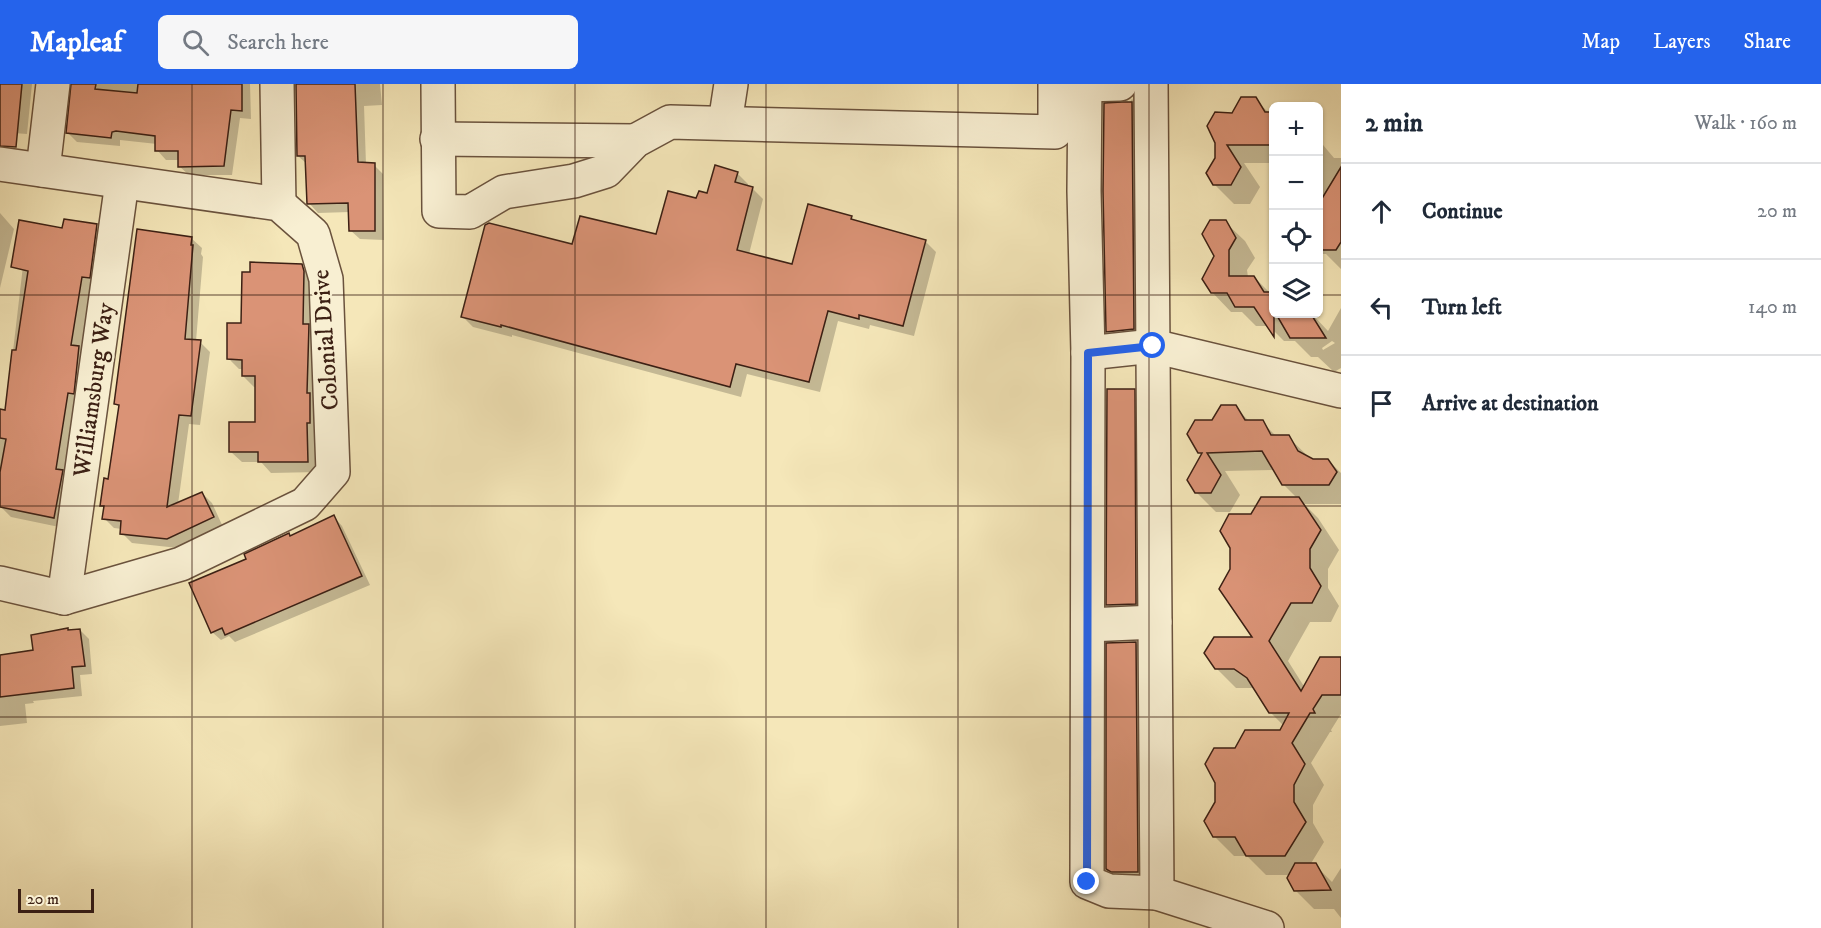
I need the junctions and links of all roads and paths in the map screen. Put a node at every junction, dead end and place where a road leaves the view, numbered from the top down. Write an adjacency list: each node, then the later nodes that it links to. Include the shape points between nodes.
1 (53, 84): 12 (street)
2 (277, 84): 14 (street)
3 (438, 84): 9 (street)
4 (731, 84): 8 (street)
5 (1075, 84): 6 (street); 8 (street, via 1055,132); 16 (street, via 1084,191)
6 (1120, 84)
7 (1151, 84): 15 (street)
8 (725, 123): 10 (street, via 670,122)
9 (437, 139): 10 (street); 10 (street, via 439,211 470,212 504,192 574,181 606,171)
10 (635, 141)
11 (0, 164): 12 (street)
12 (43, 170): 13 (street)
13 (122, 182): 14 (street); 19 (street, Williamsburg Way)
14 (279, 204): 19 (street, Colonial Drive, via 314,234 326,279 333,472 305,504 181,564)
15 (1153, 346): 16 (street); 17 (street); 20 (street)
16 (1088, 353): 21 (street)
17 (1341, 391)
18 (1, 585): 19 (street)
19 (64, 598)
20 (1155, 622): 21 (street); 22 (street)
21 (1088, 625): 22 (street, via 1087,882 1109,891)
22 (1156, 893): 23 (street)
23 (1267, 928)

